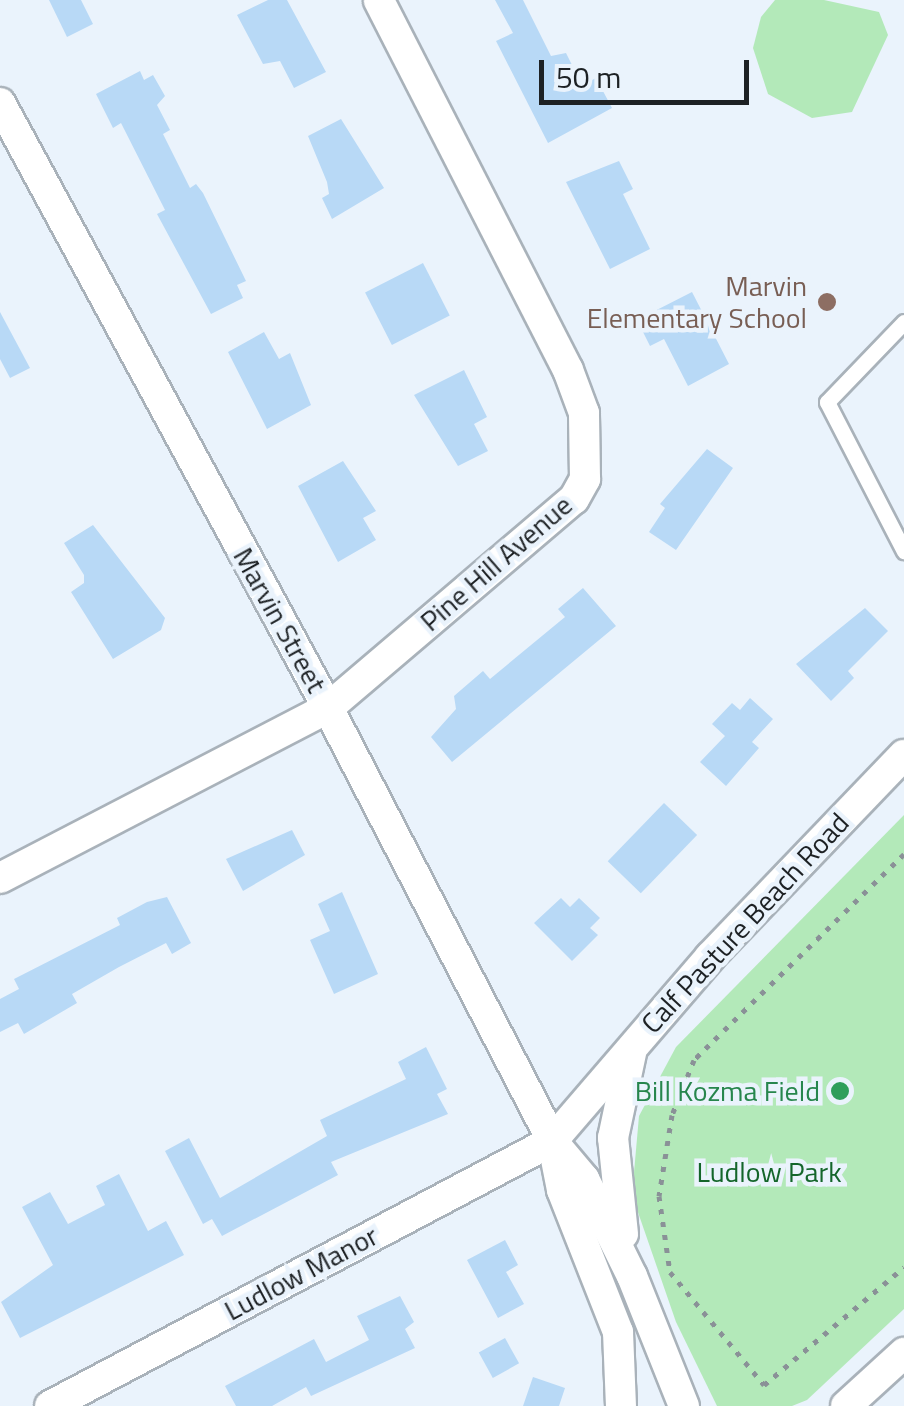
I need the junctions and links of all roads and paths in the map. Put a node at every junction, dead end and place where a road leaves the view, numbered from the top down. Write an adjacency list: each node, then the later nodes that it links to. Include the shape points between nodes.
1 (379, 0): 5 (street, Pine Hill Avenue, via 568,370 589,444 585,480 574,499)
2 (4, 124): 5 (street, Marvin Street)
3 (904, 322): 4 (lane, via 827,402)
4 (904, 552)
5 (328, 708): 8 (street, Pine Hill Avenue); 10 (street, Marvin Street)
6 (904, 755): 9 (street, Calf Pasture Beach Road)
7 (904, 854): 11 (path, via 694,1060 672,1115 659,1196 670,1272 764,1385)
8 (0, 878)
9 (632, 1045): 10 (street, Calf Pasture Beach Road); 12 (street, via 613,1138 614,1196)
10 (552, 1141): 12 (street, Marvin Street, via 584,1179); 15 (street, Ludlow Manor); 16 (street, Marvin Street, via 562,1190 618,1332)
11 (904, 1267)
12 (632, 1276): 17 (street, Marvin Street)
13 (904, 1354): 14 (street)
14 (846, 1405)
15 (50, 1406)
16 (621, 1406)
17 (684, 1406)

